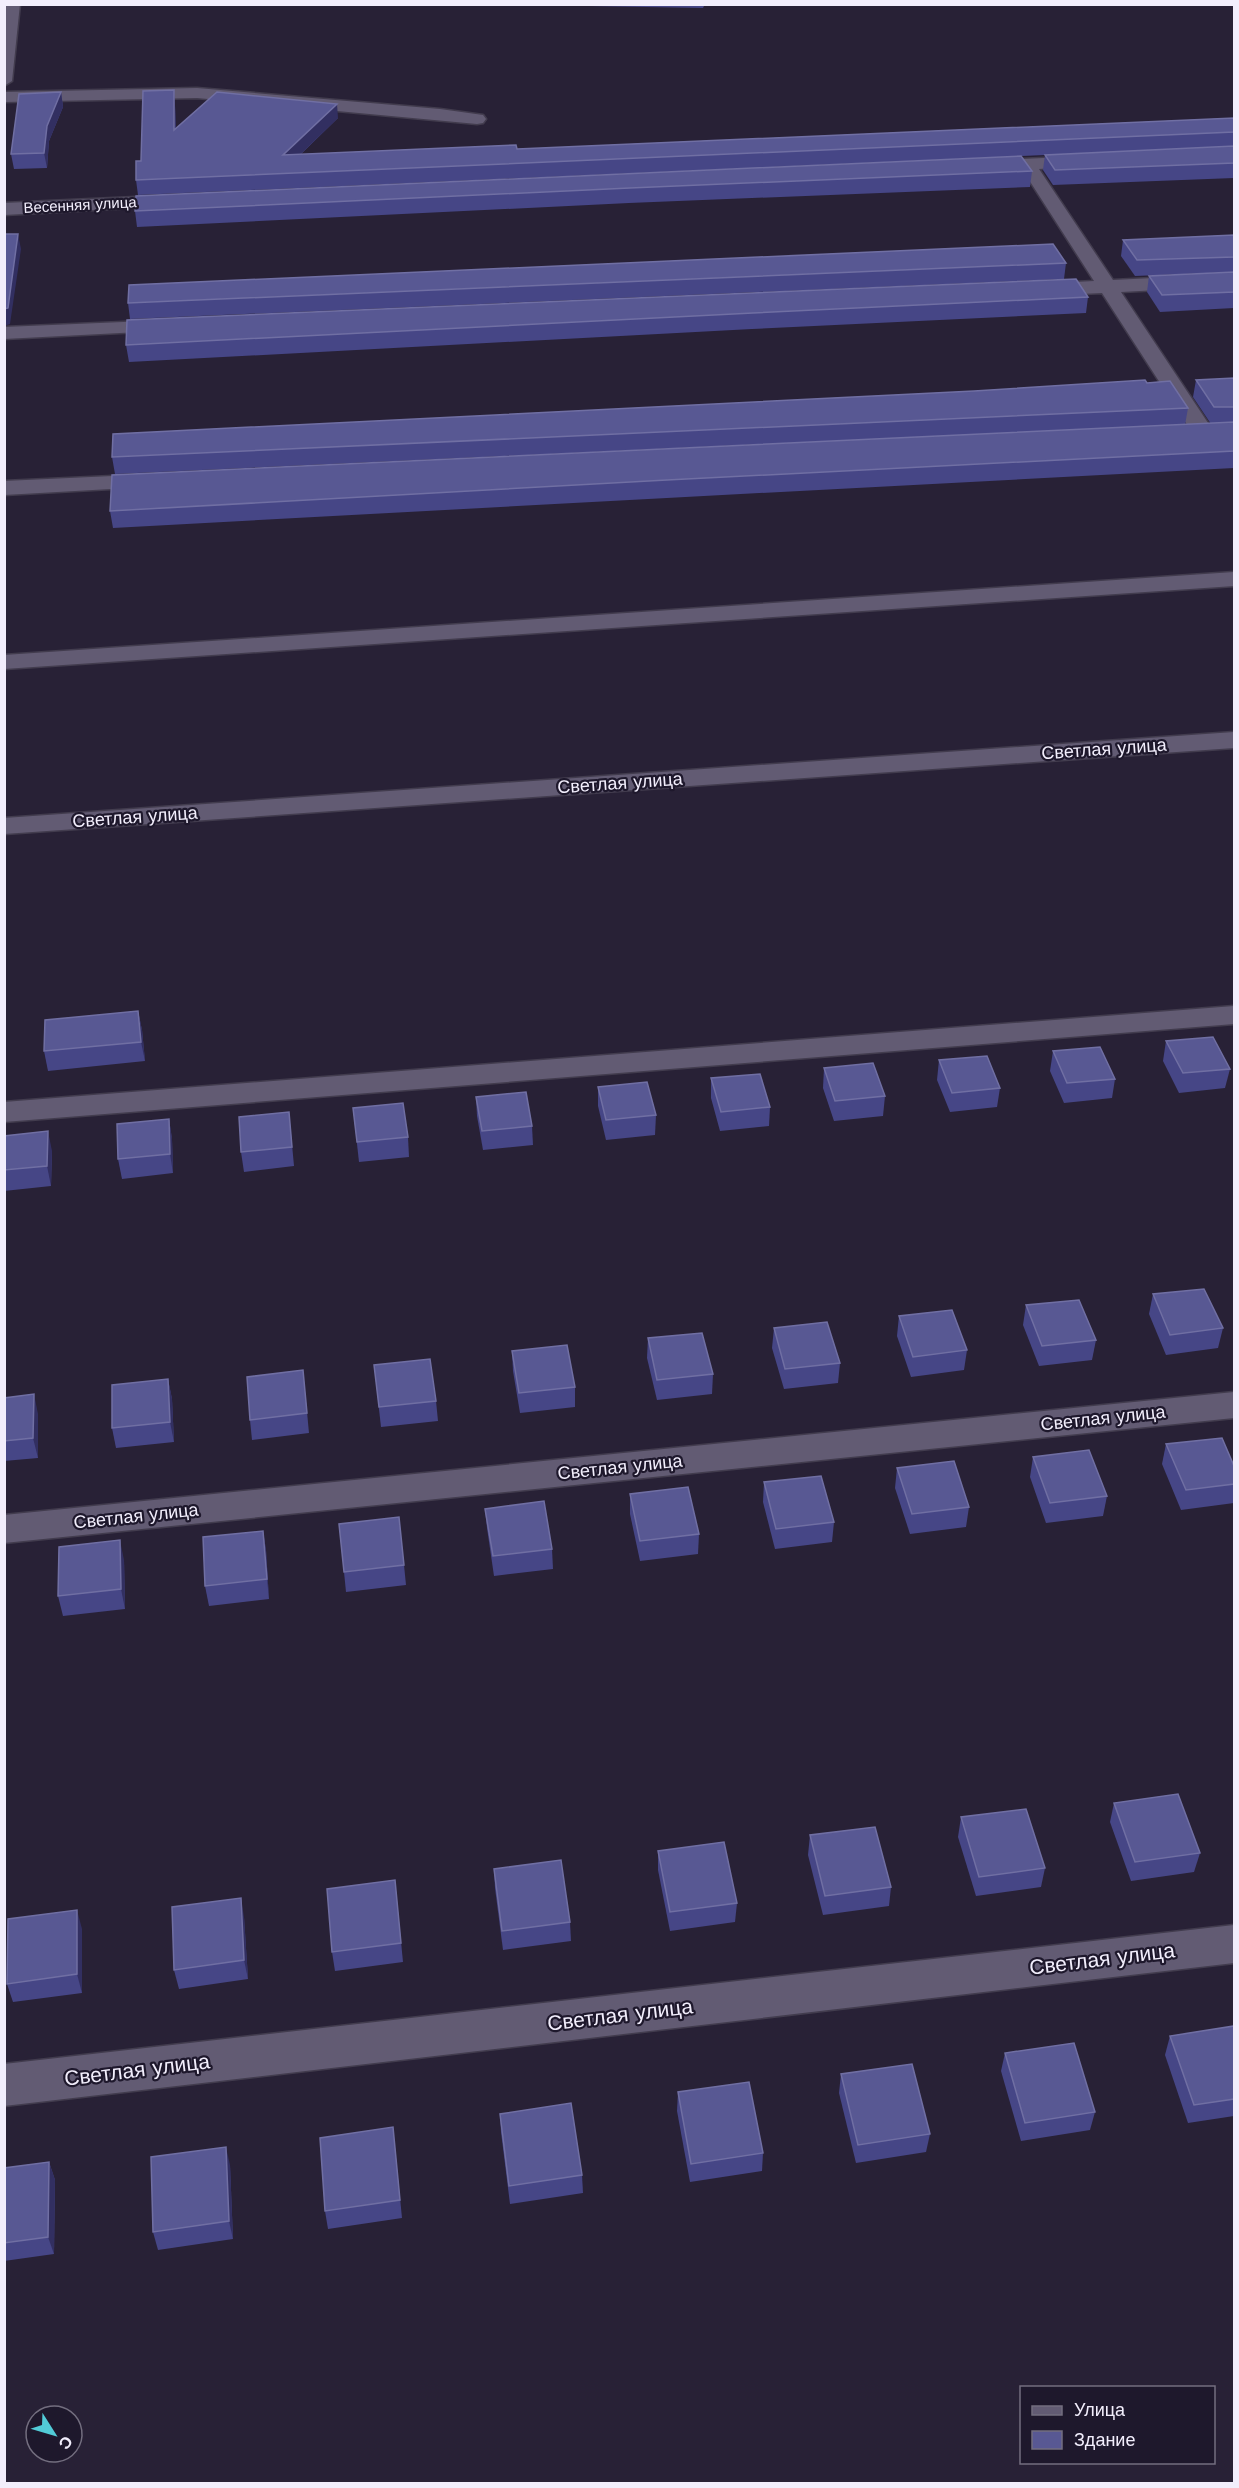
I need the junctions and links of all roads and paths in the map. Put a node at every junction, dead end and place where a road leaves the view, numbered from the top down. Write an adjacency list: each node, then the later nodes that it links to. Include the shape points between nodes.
1 (12, 4): 2 (street)
2 (4, 81)
3 (4, 97): 4 (street, via 196,93)
4 (477, 119)
5 (1107, 160): 6 (street)
6 (1027, 164): 7 (street); 11 (street)
7 (967, 166)
8 (195, 200): 9 (street, Весенняя улица)
9 (4, 208)
10 (1234, 280): 11 (street)
11 (1106, 287): 12 (street); 15 (street, via 1213,432)
12 (1022, 290)
13 (196, 325): 14 (street)
14 (4, 333)
15 (1179, 433)
16 (172, 481): 17 (street)
17 (4, 488)
18 (1234, 579): 19 (street)
19 (4, 662)
20 (1234, 740): 21 (street, Светлая улица)
21 (4, 826)
22 (1234, 1015): 23 (street)
23 (4, 1112)
24 (1234, 1405): 25 (street, Светлая улица)
25 (4, 1529)
26 (1234, 1944): 27 (street, Светлая улица)
27 (4, 2085)

